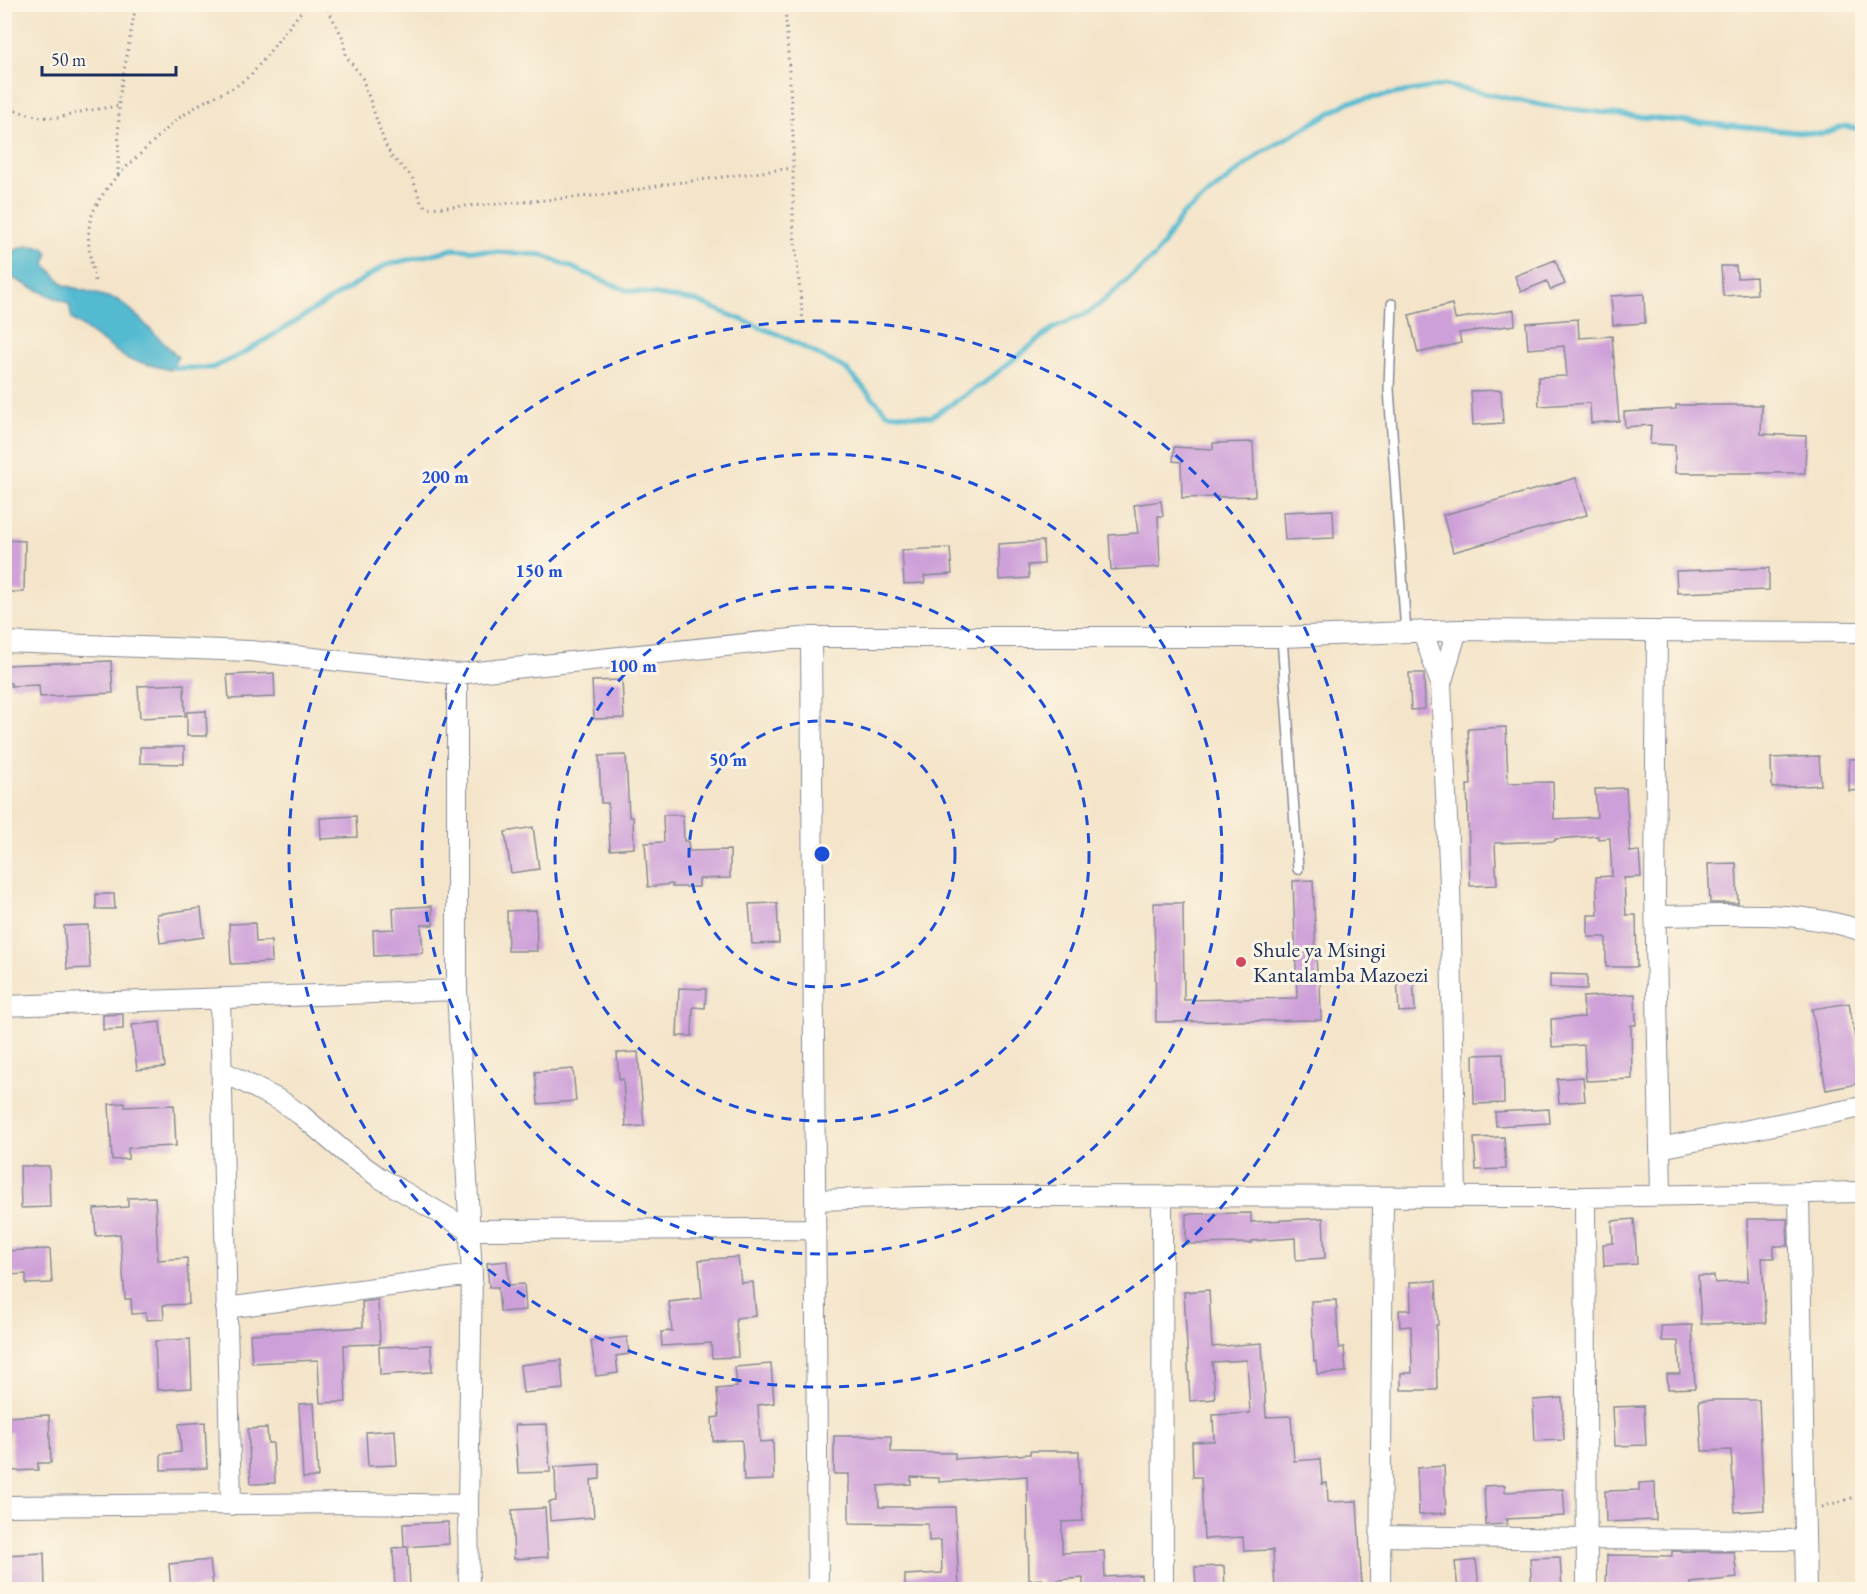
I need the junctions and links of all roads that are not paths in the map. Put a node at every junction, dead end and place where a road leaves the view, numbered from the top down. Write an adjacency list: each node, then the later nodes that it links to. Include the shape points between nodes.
1 (1392, 304): 3 (lane, via 1389,389)
2 (1457, 630): 3 (street); 4 (street); 10 (street)
3 (1414, 632): 7 (street); 10 (street)
4 (1657, 632): 5 (street); 12 (street)
5 (1863, 632)
6 (811, 637): 7 (street); 9 (street); 27 (street)
7 (1282, 637): 11 (lane)
8 (4, 642): 9 (street, via 250,651)
9 (457, 674): 14 (street)
10 (1441, 684): 24 (street, via 1450,885)
11 (1298, 869)
12 (1656, 916): 13 (street, via 1798,917); 19 (street)
13 (1863, 931)
14 (457, 990): 15 (street); 29 (street)
15 (220, 998): 16 (street); 17 (street)
16 (4, 1006)
17 (222, 1071): 29 (street, via 301,1114 380,1178); 31 (street)
18 (1863, 1107): 19 (street)
19 (1660, 1148): 22 (street)
20 (1863, 1192): 21 (street)
21 (1799, 1193): 22 (street); 37 (street)
22 (1661, 1195): 25 (street)
23 (1162, 1197): 26 (street); 27 (street); 40 (street)
24 (1456, 1197): 25 (street); 26 (street)
25 (1585, 1197): 36 (street)
26 (1383, 1198): 35 (street)
27 (815, 1200): 28 (street)
28 (814, 1229): 29 (street); 39 (street)
29 (469, 1230): 30 (street)
30 (472, 1275): 31 (street); 33 (street)
31 (226, 1308): 32 (street)
32 (231, 1505): 33 (street); 34 (street)
33 (468, 1505): 38 (street)
34 (4, 1506)
35 (1380, 1536): 36 (street); 41 (street)
36 (1587, 1539): 37 (street); 42 (street)
37 (1805, 1540): 43 (street)
38 (469, 1590)
39 (818, 1590)
40 (1163, 1590)
41 (1380, 1590)
42 (1587, 1590)
43 (1806, 1590)

